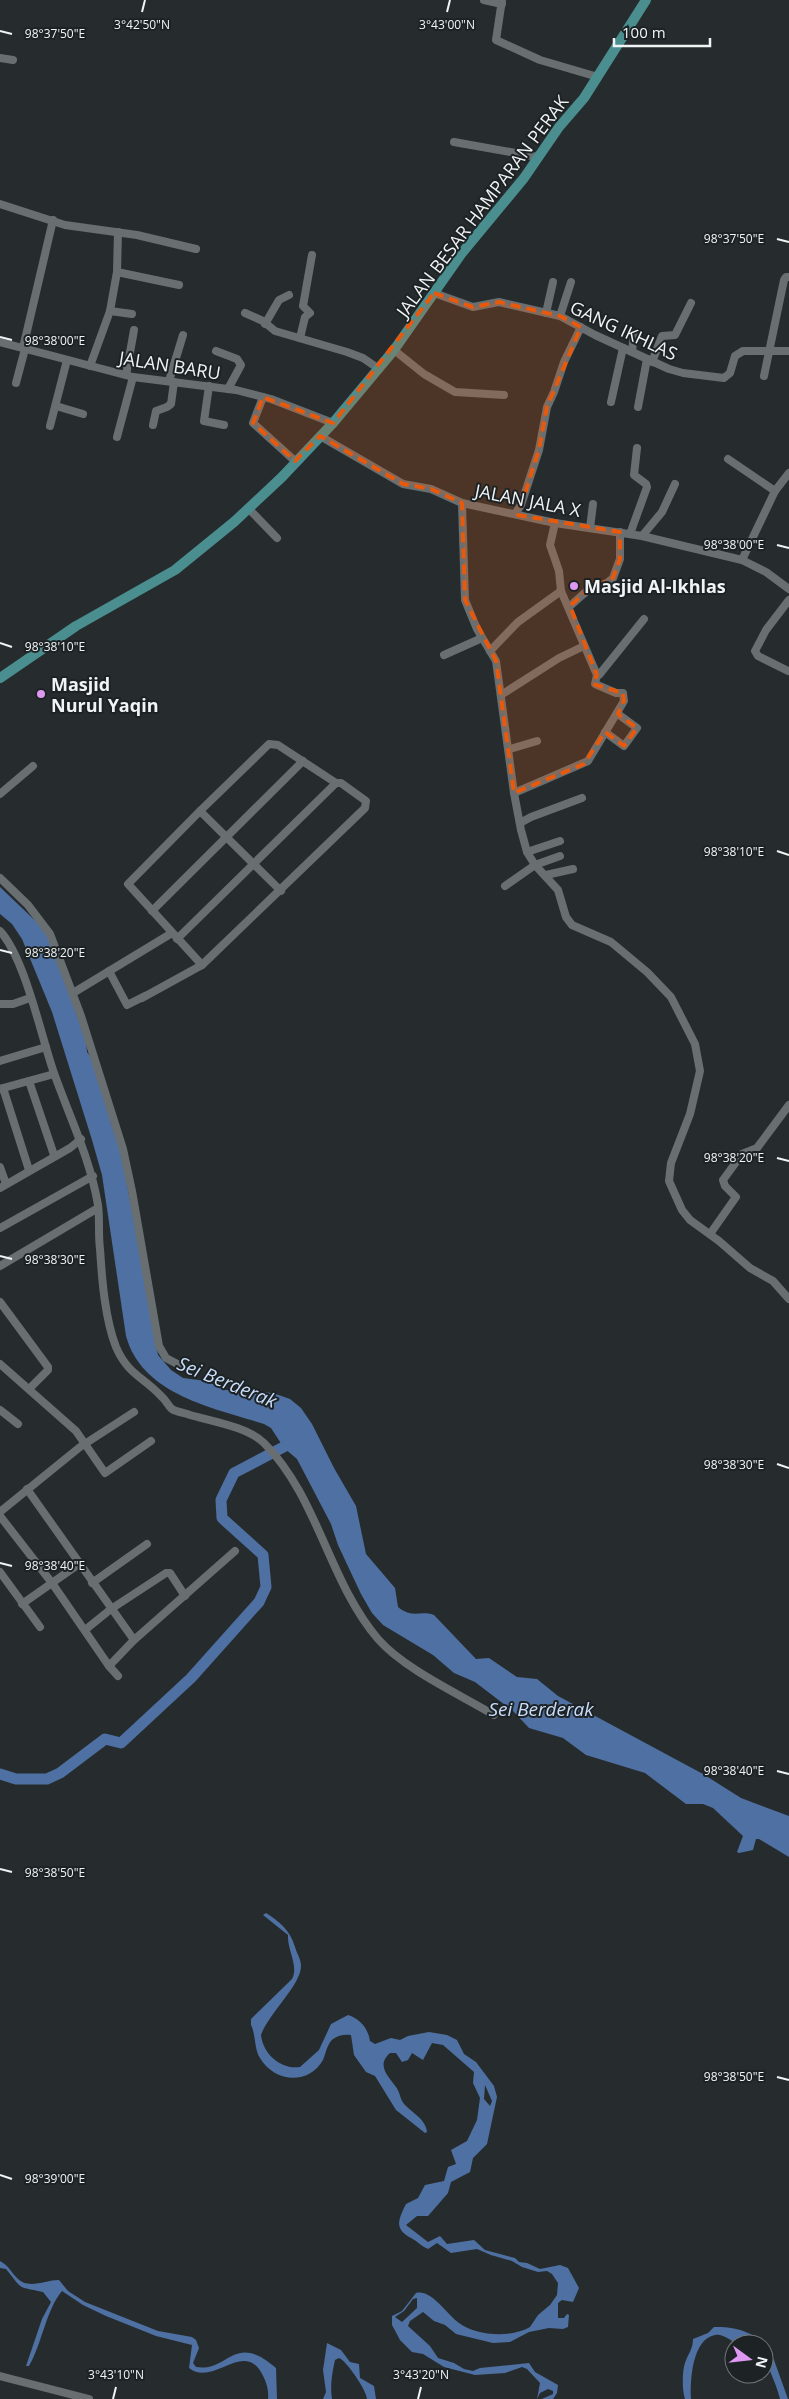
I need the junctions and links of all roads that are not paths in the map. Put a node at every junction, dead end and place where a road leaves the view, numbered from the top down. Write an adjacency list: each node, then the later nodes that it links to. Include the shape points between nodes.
1 (484, 0): 3 (street)
2 (646, 0): 6 (main road, JALAN BESAR HAMPARAN PERAK)
3 (502, 2): 6 (street, via 496,40 540,60)
4 (0, 58): 5 (street)
5 (13, 60)
6 (598, 76): 8 (main road, JALAN BESAR HAMPARAN PERAK)
7 (454, 142): 8 (street)
8 (538, 157): 19 (main road, JALAN BESAR HAMPARAN PERAK)
9 (0, 204): 10 (street)
10 (53, 220): 11 (street, via 85,229); 35 (street)
11 (118, 232): 12 (street); 14 (street)
12 (196, 250)
13 (312, 255): 32 (street, via 303,304 310,313 305,317)
14 (117, 272): 18 (street); 22 (street)
15 (789, 277): 37 (street, via 784,280)
16 (553, 282): 24 (street)
17 (571, 282): 26 (street)
18 (179, 285)
19 (434, 293): 24 (street, GANG IKHLAS, via 473,306 499,302); 36 (main road, JALAN BESAR HAMPARAN PERAK)
20 (289, 295): 27 (street, via 279,300)
21 (691, 303): 42 (street, via 676,335 662,336)
22 (110, 310): 25 (street); 43 (street)
23 (245, 313): 27 (street)
24 (546, 313): 26 (street, GANG IKHLAS)
25 (132, 314)
26 (560, 316): 28 (street, GANG IKHLAS)
27 (266, 324): 32 (street, via 275,331)
28 (581, 327): 34 (street, GANG IKHLAS); 72 (street, via 547,407 539,450)
29 (134, 330): 45 (street)
30 (634, 333): 40 (street)
31 (183, 335): 47 (street)
32 (300, 338): 44 (street, via 363,358)
33 (0, 342): 35 (street, JALAN BARU)
34 (623, 348): 40 (street, GANG IKHLAS); 53 (street)
35 (24, 349): 41 (street, JALAN BARU); 48 (street)
36 (394, 350): 44 (main road, JALAN BESAR HAMPARAN PERAK); 51 (street, via 424,374 455,392)
37 (770, 350): 39 (street, GANG IKHLAS); 42 (street, GANG IKHLAS, via 738,353 730,374 724,378 683,373); 46 (street)
38 (216, 351): 50 (street, via 237,359 241,365)
39 (789, 351)
40 (632, 352): 42 (street, GANG IKHLAS)
41 (68, 360): 43 (street, JALAN BARU); 54 (street)
42 (649, 360): 55 (street)
43 (90, 366): 45 (street, JALAN BARU)
44 (379, 369): 57 (main road, JALAN BESAR HAMPARAN PERAK)
45 (129, 376): 47 (street, JALAN BARU); 62 (street)
46 (764, 376)
47 (172, 382): 49 (street, JALAN BARU); 58 (street, via 171,404 156,411)
48 (16, 383)
49 (208, 386): 50 (street, JALAN BARU); 59 (street, via 204,421)
50 (228, 389): 52 (street, JALAN BARU)
51 (504, 395)
52 (263, 397): 57 (street, JALAN BARU); 65 (street, via 253,423)
53 (611, 402)
54 (56, 406): 56 (street); 60 (street)
55 (638, 407)
56 (83, 414)
57 (333, 423): 61 (main road, JALAN BESAR HAMPARAN PERAK)
58 (153, 425)
59 (224, 425)
60 (50, 426)
61 (320, 436): 65 (main road, JALAN BESAR HAMPARAN PERAK); 69 (street, JALAN JALA X, via 403,484 431,489)
62 (117, 437)
63 (637, 448): 76 (street, via 634,476 647,487)
64 (728, 458): 68 (street)
65 (295, 461): 71 (main road, JALAN BESAR HAMPARAN PERAK)
66 (789, 473): 68 (street)
67 (675, 484): 77 (street, via 662,512)
68 (775, 490): 79 (street)
69 (462, 503): 72 (street, JALAN JALA X); 85 (street, via 465,600)
70 (593, 504): 74 (street)
71 (248, 508): 78 (street); 91 (main road, JALAN BESAR HAMPARAN PERAK, via 201,550 156,582 88,620)
72 (515, 514): 73 (street, JALAN JALA X)
73 (555, 523): 74 (street, JALAN JALA X); 81 (street, via 550,545 559,571)
74 (590, 528): 75 (street, JALAN JALA X)
75 (620, 532): 76 (street, JALAN JALA X); 83 (street, via 620,559 613,578 588,590)
76 (630, 534): 77 (street, JALAN JALA X)
77 (642, 536): 79 (street, JALAN JALA X)
78 (277, 538)
79 (742, 560): 80 (street, JALAN JALA X)
80 (789, 589)
81 (561, 591): 83 (street); 87 (street, via 518,622)
82 (789, 600): 89 (street, via 755,651 758,656)
83 (570, 606): 86 (street)
84 (644, 619): 90 (street)
85 (482, 639): 87 (street); 88 (street)
86 (584, 646): 90 (street); 92 (street)
87 (490, 650): 92 (street, via 496,660)
88 (444, 655)
89 (788, 670)
90 (597, 675): 93 (street, via 596,686 623,693 624,701)
91 (0, 678)
92 (501, 694): 96 (street)
93 (618, 714): 94 (street); 94 (street, via 640,730 624,746)
94 (605, 732): 100 (street, via 584,764)
95 (538, 741): 96 (street)
96 (510, 749): 100 (street)
97 (303, 762): 99 (street); 103 (street, via 278,745 269,744); 105 (street)
98 (32, 766): 101 (street)
99 (336, 783): 109 (street); 115 (street, via 341,783 366,801 365,808)
100 (514, 793): 104 (street)
101 (0, 794)
102 (582, 798): 104 (street)
103 (200, 811): 105 (street); 116 (street, via 129,883)
104 (520, 823): 107 (street)
105 (227, 836): 109 (street); 116 (street)
106 (560, 841): 107 (street)
107 (528, 852): 110 (street)
108 (560, 856): 110 (street)
109 (254, 864): 115 (street); 118 (street)
110 (535, 864): 112 (street); 114 (street)
111 (573, 868): 112 (street)
112 (546, 875): 138 (street, via 558,890 572,926 607,939 647,972 671,998 695,1044 699,1083 671,1163 669,1181 682,1210)
113 (0, 878): 121 (street, via 28,905 50,934)
114 (505, 886)
115 (281, 891): 119 (street)
116 (152, 911): 118 (street)
117 (0, 931): 122 (street, via 8,939)
118 (175, 936): 119 (street); 120 (street)
119 (202, 965): 120 (street, via 127,1004)
120 (108, 971): 121 (street)
121 (72, 993): 143 (street, via 123,1149 160,1346 166,1358)
122 (30, 998): 123 (street, via 13,1004); 124 (street)
123 (0, 1004)
124 (46, 1047): 125 (street); 126 (street)
125 (0, 1061)
126 (54, 1074): 127 (street); 130 (street)
127 (29, 1081): 128 (street); 131 (street)
128 (2, 1088): 133 (street)
129 (789, 1105): 138 (street, via 757,1148 742,1154 723,1180 736,1197)
130 (81, 1139): 131 (street); 134 (street)
131 (54, 1155): 133 (street)
132 (0, 1167): 135 (street)
133 (29, 1170): 135 (street)
134 (92, 1176): 136 (street); 137 (street)
135 (3, 1186)
136 (98, 1208): 139 (street); 167 (street, via 106,1309 110,1330 125,1364 172,1409 250,1433 262,1441 282,1462 348,1591 377,1638 423,1674)
137 (0, 1228)
138 (710, 1234): 140 (street)
139 (0, 1266)
140 (789, 1298)
141 (1, 1305): 144 (street, via 48,1367)
142 (0, 1364): 144 (street)
143 (183, 1367)
144 (30, 1388): 149 (street, via 76,1431)
145 (0, 1410): 147 (street)
146 (134, 1412): 149 (street)
147 (18, 1424)
148 (150, 1441): 149 (street, via 107,1473)
149 (85, 1445): 150 (street)
150 (27, 1490): 151 (street); 155 (street)
151 (0, 1512)
152 (0, 1516): 157 (street)
153 (147, 1544): 158 (street)
154 (235, 1551): 159 (street)
155 (79, 1564): 157 (street); 158 (street)
156 (0, 1572): 160 (street)
157 (52, 1583): 160 (street); 163 (street)
158 (92, 1583): 161 (street)
159 (185, 1596): 161 (street, via 170,1573 166,1573); 164 (street)
160 (22, 1604): 162 (street)
161 (111, 1609): 163 (street); 164 (street)
162 (40, 1628)
163 (85, 1630): 165 (street)
164 (134, 1640): 165 (street)
165 (109, 1666): 166 (street)
166 (118, 1676)
167 (494, 1714)
168 (0, 2376): 169 (street)
169 (88, 2399)

